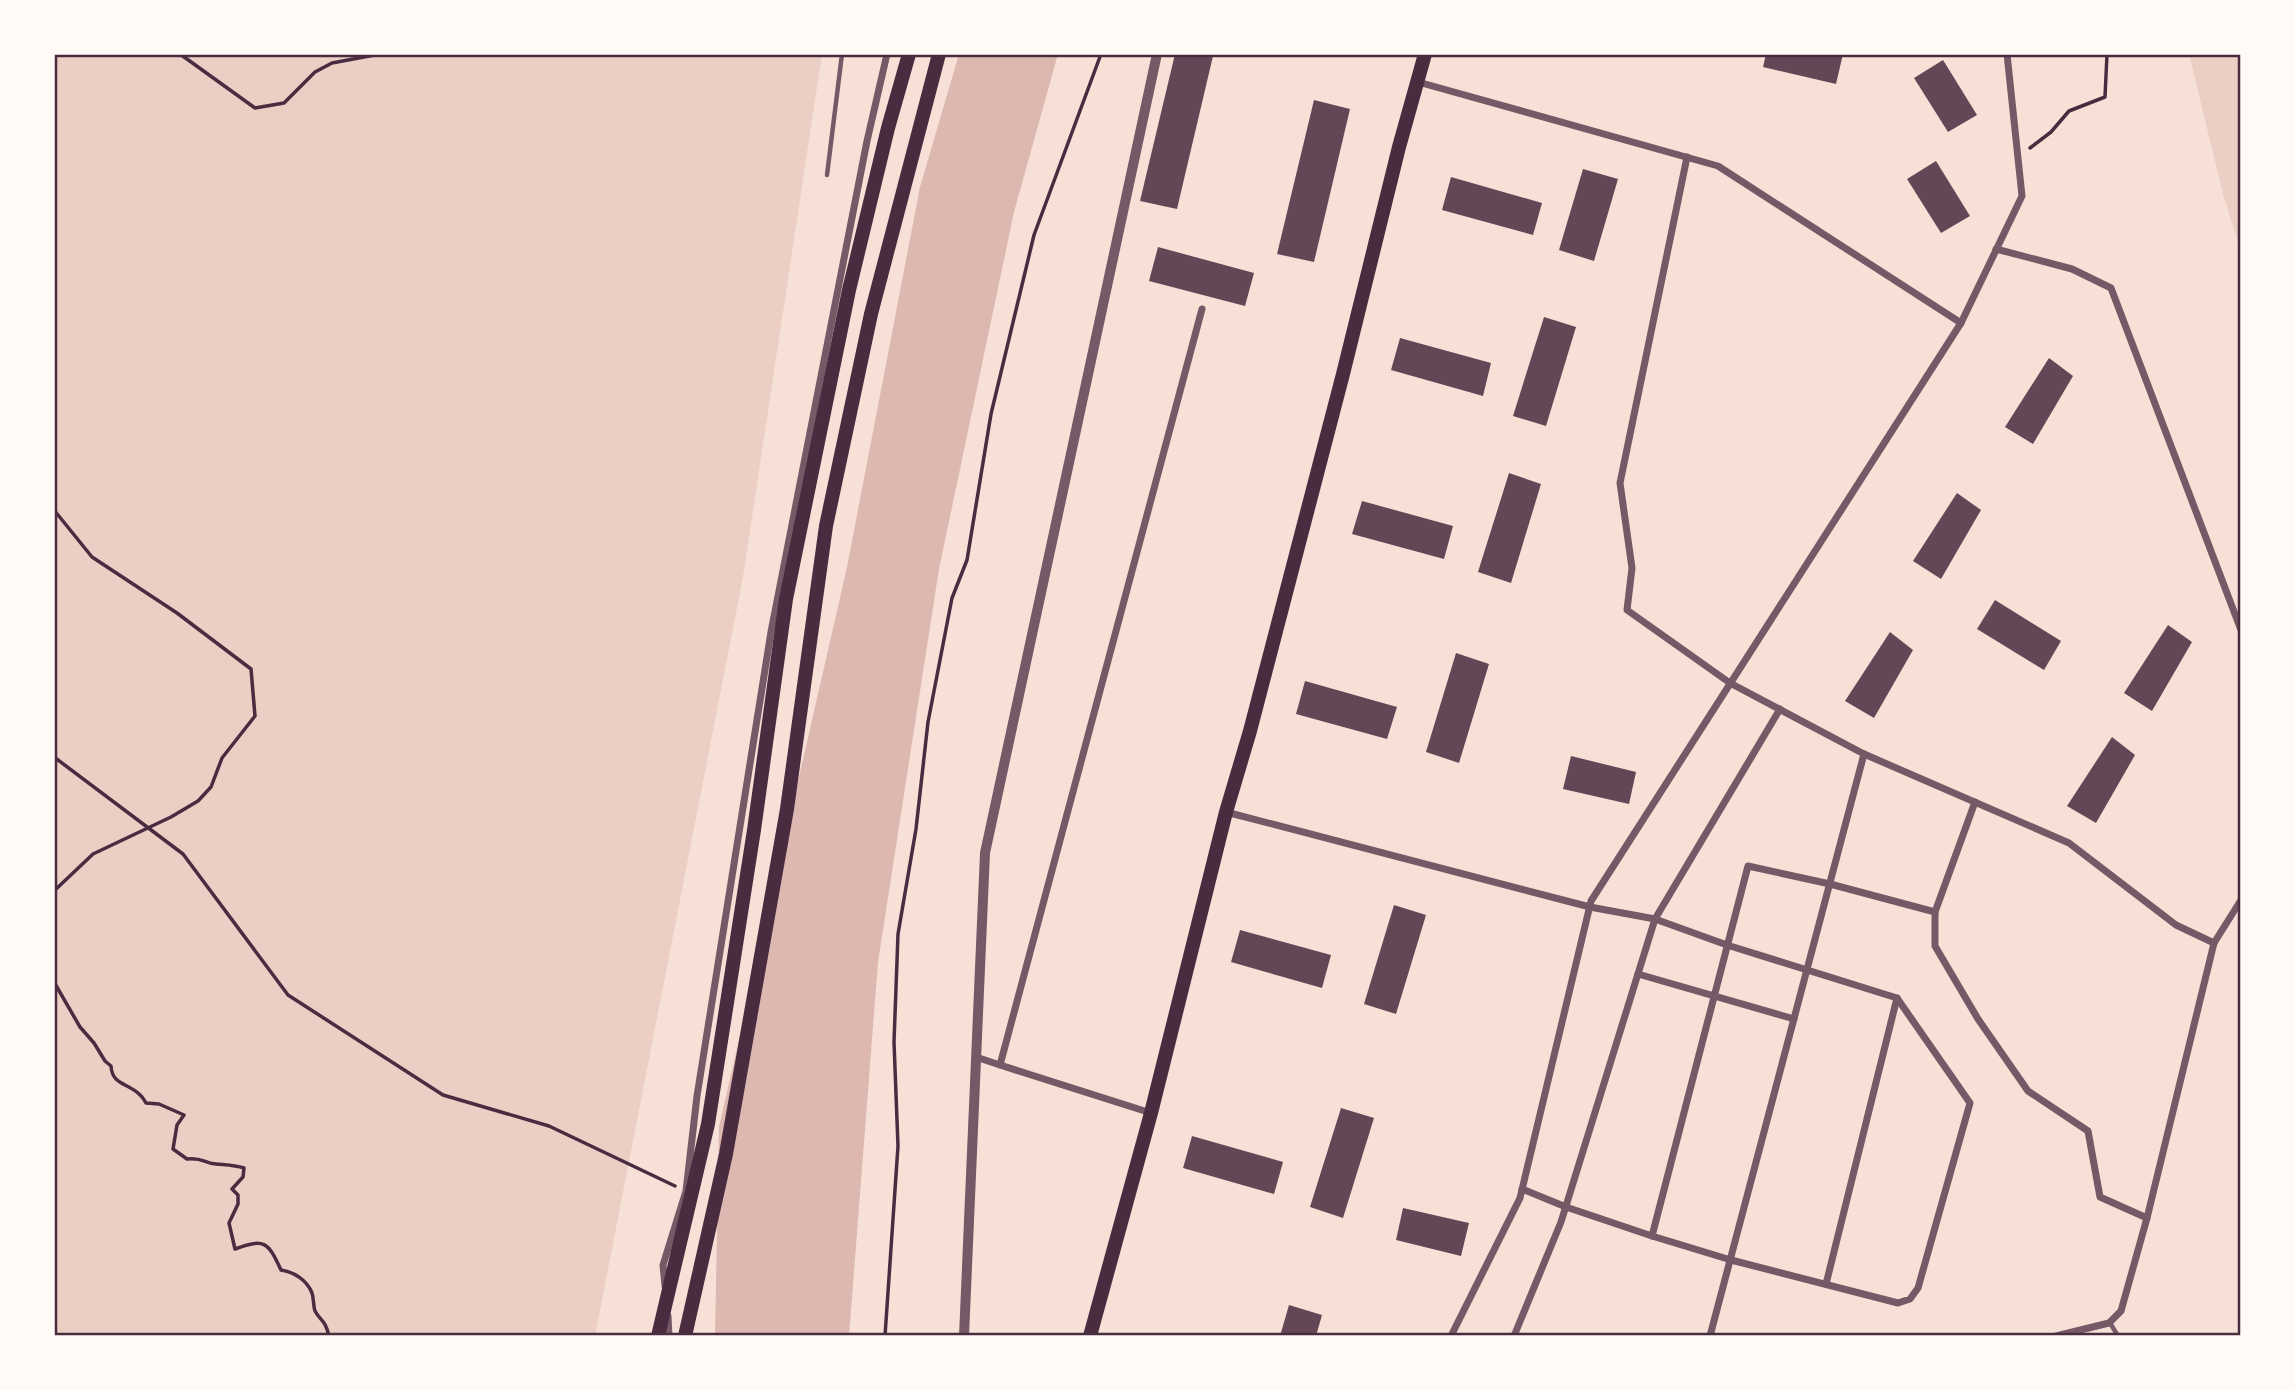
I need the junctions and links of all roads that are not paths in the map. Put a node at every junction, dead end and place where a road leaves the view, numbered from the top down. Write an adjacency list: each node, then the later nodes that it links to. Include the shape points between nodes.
1 (842, 54): 10 (lane)
2 (887, 54): 43 (street, via 771,632 685,1191 663,1265)
3 (909, 54): 42 (main road, via 849,290 786,599 709,1124)
4 (939, 54): 44 (main road, via 871,314 826,526 787,809 726,1154)
5 (1157, 54): 32 (street, via 985,853)
6 (1425, 54): 8 (main road)
7 (2007, 54): 11 (street, via 2022,196)
8 (1417, 81): 9 (street); 19 (main road)
9 (1687, 157): 13 (street, via 1717,166); 15 (street, via 1620,483 1632,568 1627,610)
10 (827, 175)
11 (1996, 249): 13 (street); 14 (street, via 2072,269 2110,288)
12 (1202, 309): 33 (street)
13 (1961, 323): 15 (street)
14 (2241, 630)
15 (1730, 683): 16 (street); 22 (street)
16 (1780, 709): 17 (street); 24 (street)
17 (1864, 754): 18 (street); 20 (street)
18 (1975, 802): 23 (street); 25 (street, via 2069,843 2176,925)
19 (1226, 812): 22 (street); 34 (main road)
20 (1830, 884): 23 (street); 26 (street, via 1748,866); 27 (street)
21 (2241, 900): 25 (street)
22 (1590, 907): 24 (street); 35 (street)
23 (1935, 912): 37 (street, via 1936,946 1978,1019 2028,1091 2088,1131 2100,1197)
24 (1655, 919): 26 (street); 28 (street)
25 (2214, 943): 37 (street)
26 (1727, 945): 27 (street); 29 (street)
27 (1807, 970): 30 (street); 31 (street)
28 (1638, 974): 29 (street); 36 (street)
29 (1714, 995): 31 (street); 38 (street)
30 (1897, 998): 40 (street); 40 (street, via 1970,1103 1918,1288 1898,1303)
31 (1794, 1019): 39 (street)
32 (976, 1057): 33 (street); 45 (street)
33 (1000, 1065): 34 (street)
34 (1151, 1113): 46 (main road)
35 (1522, 1189): 36 (street); 47 (street)
36 (1566, 1207): 38 (street); 48 (street)
37 (2147, 1218): 41 (street, via 2121,1311)
38 (1652, 1236): 39 (street)
39 (1731, 1260): 40 (street); 49 (street)
40 (1826, 1284)
41 (2109, 1323): 50 (street); 51 (lane)
42 (658, 1336)
43 (669, 1336)
44 (685, 1336)
45 (964, 1336)
46 (1090, 1336)
47 (1451, 1336)
48 (1514, 1336)
49 (1710, 1336)
50 (2056, 1336)
51 (2118, 1336)

